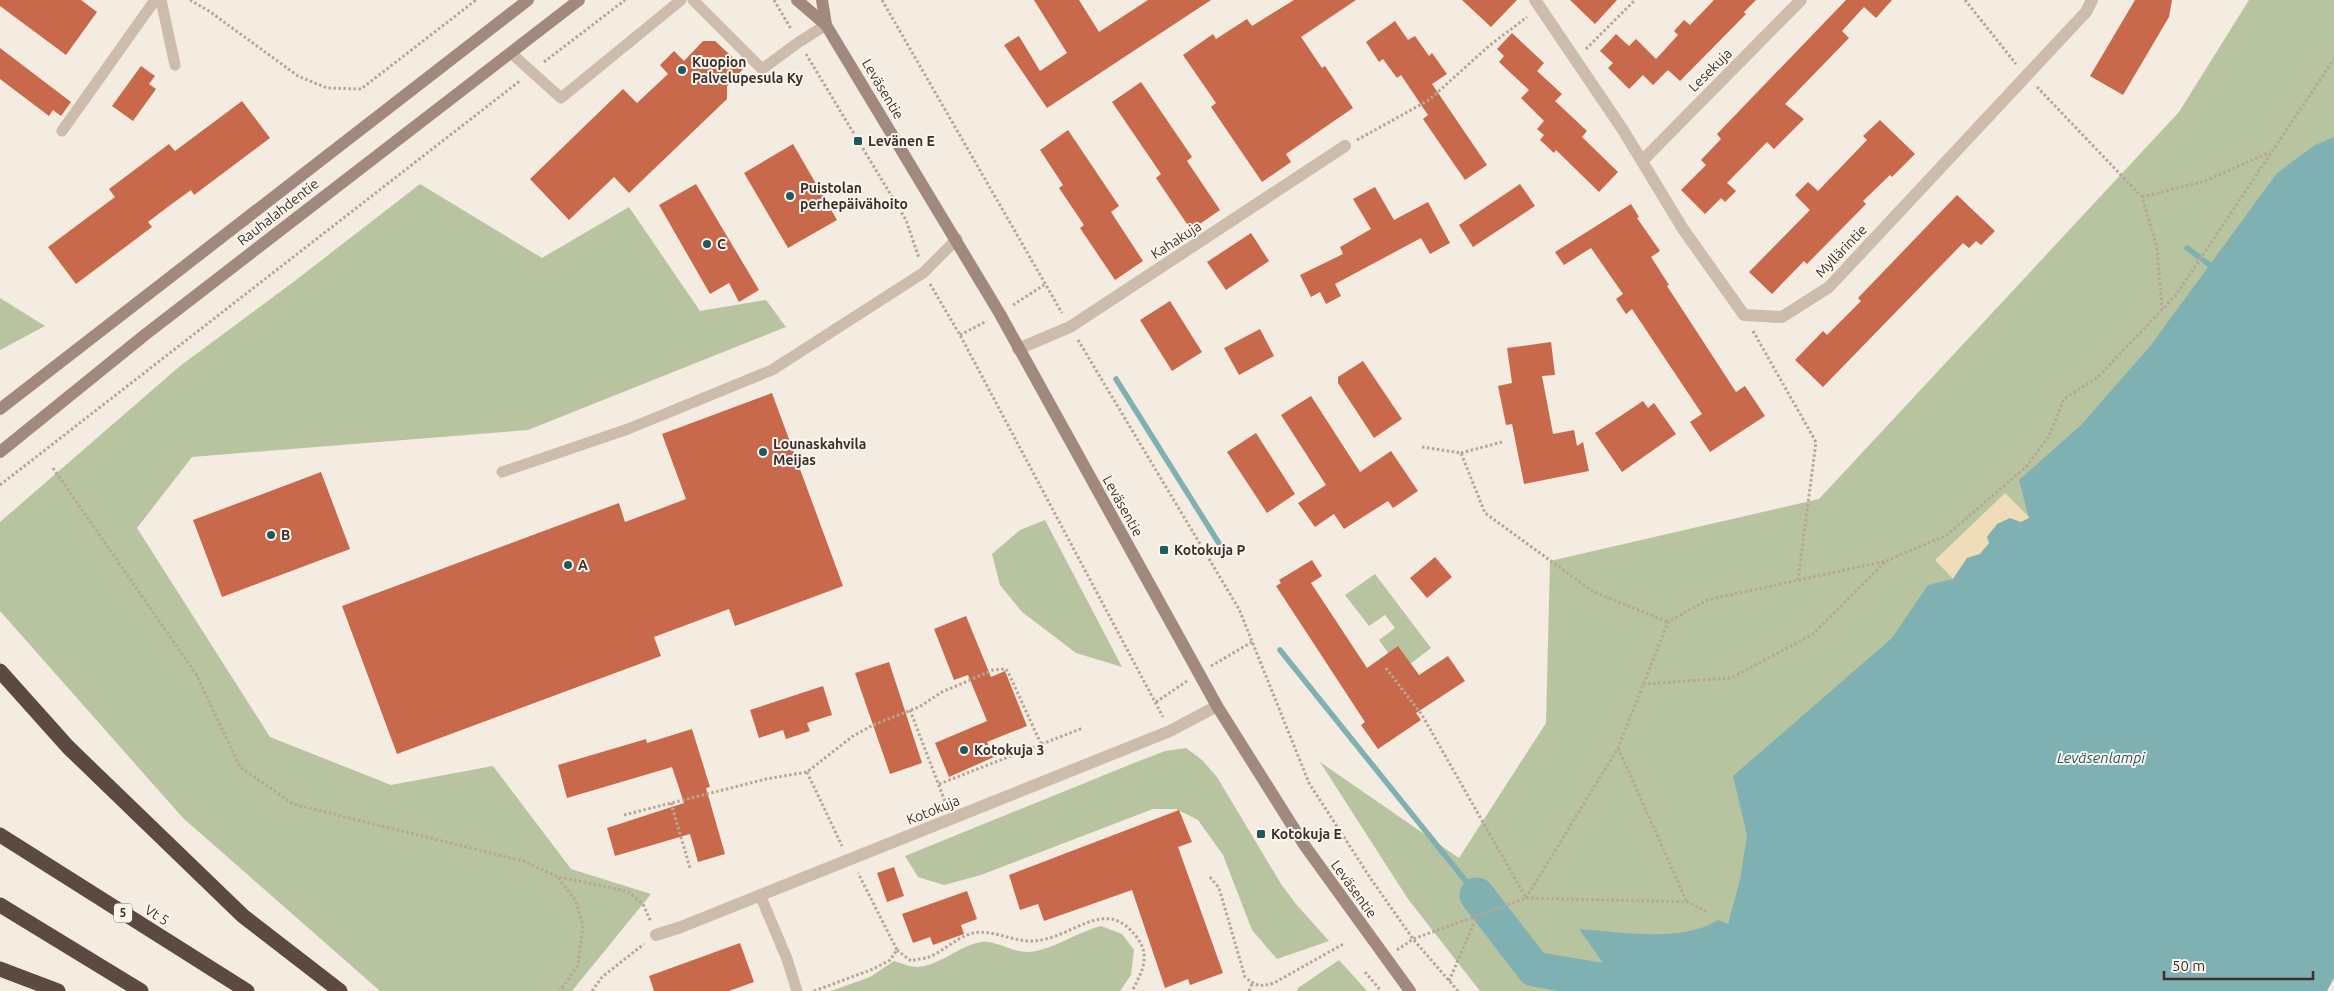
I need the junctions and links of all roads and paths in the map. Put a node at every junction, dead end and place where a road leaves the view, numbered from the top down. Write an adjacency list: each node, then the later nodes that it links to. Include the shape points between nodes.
1 (155, 0): 27 (lane)
2 (161, 0): 24 (lane)
3 (190, 0): 4 (path, via 298,76 327,88 361,89)
4 (476, 0)
5 (528, 0): 38 (main road, Rauhalahdentie)
6 (579, 0): 21 (main road, Rauhalahdentie)
7 (624, 0): 25 (path)
8 (681, 0): 25 (lane, via 561,98)
9 (693, 0): 20 (lane, via 762,69)
10 (774, 0): 20 (path)
11 (798, 0): 19 (main road, Leväsentie)
12 (822, 0): 19 (main road, Leväsentie)
13 (882, 0): 36 (path)
14 (1635, 0): 23 (path)
15 (1801, 0): 30 (street, Lesekuja)
16 (1965, 0): 26 (path)
17 (2092, 0): 26 (street, Myllärintie, via 2086,12)
18 (1537, 4): 23 (street); 28 (path, via 1429,100)
19 (826, 25): 20 (lane); 32 (main road, Leväsentie)
20 (799, 42): 33 (path, via 906,220)
21 (511, 53): 25 (lane); 41 (main road, Rauhalahdentie, via 184,304)
22 (2334, 59): 29 (path)
23 (1575, 60): 30 (street)
24 (175, 65)
25 (533, 71): 45 (path)
26 (2027, 77): 31 (path); 35 (street, Myllärintie, via 1829,287 1782,317)
27 (62, 131)
28 (1345, 146): 36 (street, Kahakuja)
29 (2272, 151): 31 (path, via 2205,181); 34 (path, via 2176,295)
30 (1642, 161): 35 (street, via 1683,229)
31 (2142, 197): 34 (path, via 2157,248)
32 (957, 239): 33 (lane); 37 (main road, Leväsentie)
33 (924, 273): 44 (lane, via 772,370 628,428); 55 (path, via 965,344)
34 (2162, 310): 46 (path, via 2098,377 2064,399 2049,436 2028,465 1947,535)
35 (1744, 315): 47 (path, via 1816,442)
36 (1070, 327): 37 (street, Kahakuja); 75 (path, via 1239,609 1309,783)
37 (1018, 349): 52 (main road, Leväsentie)
38 (0, 409)
39 (1502, 442): 42 (path)
40 (1422, 447): 42 (path)
41 (0, 452)
42 (1461, 453): 48 (path, via 1485,513 1592,591)
43 (53, 468): 67 (path, via 196,674 240,767 293,804 523,861)
44 (502, 472)
45 (0, 485)
46 (1886, 561): 47 (path); 51 (path, via 1813,634 1731,678)
47 (1798, 580): 48 (path, via 1707,600)
48 (1668, 622): 51 (path)
49 (1386, 668): 69 (path, via 1422,715)
50 (0, 671): 85 (highway, via 68,747 243,916)
51 (1643, 684): 57 (path)
52 (1218, 706): 55 (street, Kotokuja); 93 (main road, Leväsentie, via 1305,846)
53 (910, 710): 56 (path, via 993,670 1006,669); 58 (path, via 853,736); 59 (path)
54 (1083, 728): 56 (path)
55 (1170, 731): 62 (street, Kotokuja)
56 (1041, 744): 59 (path)
57 (1618, 748): 69 (path); 70 (path)
58 (807, 772): 60 (path); 64 (path)
59 (939, 784): 62 (path)
60 (671, 802): 61 (path); 65 (path)
61 (624, 815)
62 (952, 818): 64 (street, Kotokuja)
63 (0, 835): 84 (highway, Vt 5 / 5)
64 (850, 859): 68 (street, Kotokuja); 77 (path)
65 (690, 868)
66 (1210, 877): 81 (path, via 1219,888 1245,977)
67 (558, 878): 74 (path, via 626,892 643,904); 86 (path, via 576,901 583,926 578,965)
68 (760, 895): 74 (street, Kotokuja); 88 (lane)
69 (1526, 898): 70 (path); 73 (path)
70 (1688, 902): 72 (path)
71 (0, 905): 83 (highway)
72 (1708, 913)
73 (1477, 916): 75 (path); 80 (path)
74 (656, 935): 87 (path, via 602,976)
75 (1413, 939): 80 (path)
76 (1345, 943): 81 (path, via 1274,983 1262,987)
77 (897, 950): 89 (path, via 890,960 873,969); 90 (path, via 911,961 928,957 971,934 985,932 1032,941 1110,917 1129,925 1142,943 1145,966)
78 (0, 969): 82 (highway)
79 (1365, 972): 92 (path)
80 (1449, 981): 94 (path)
81 (1252, 984): 91 (path)
82 (58, 991)
83 (141, 991)
84 (246, 991)
85 (340, 991)
86 (560, 991)
87 (592, 991)
88 (797, 991)
89 (814, 991)
90 (1132, 991)
91 (1249, 991)
92 (1381, 991)
93 (1410, 991)
94 (1458, 991)

